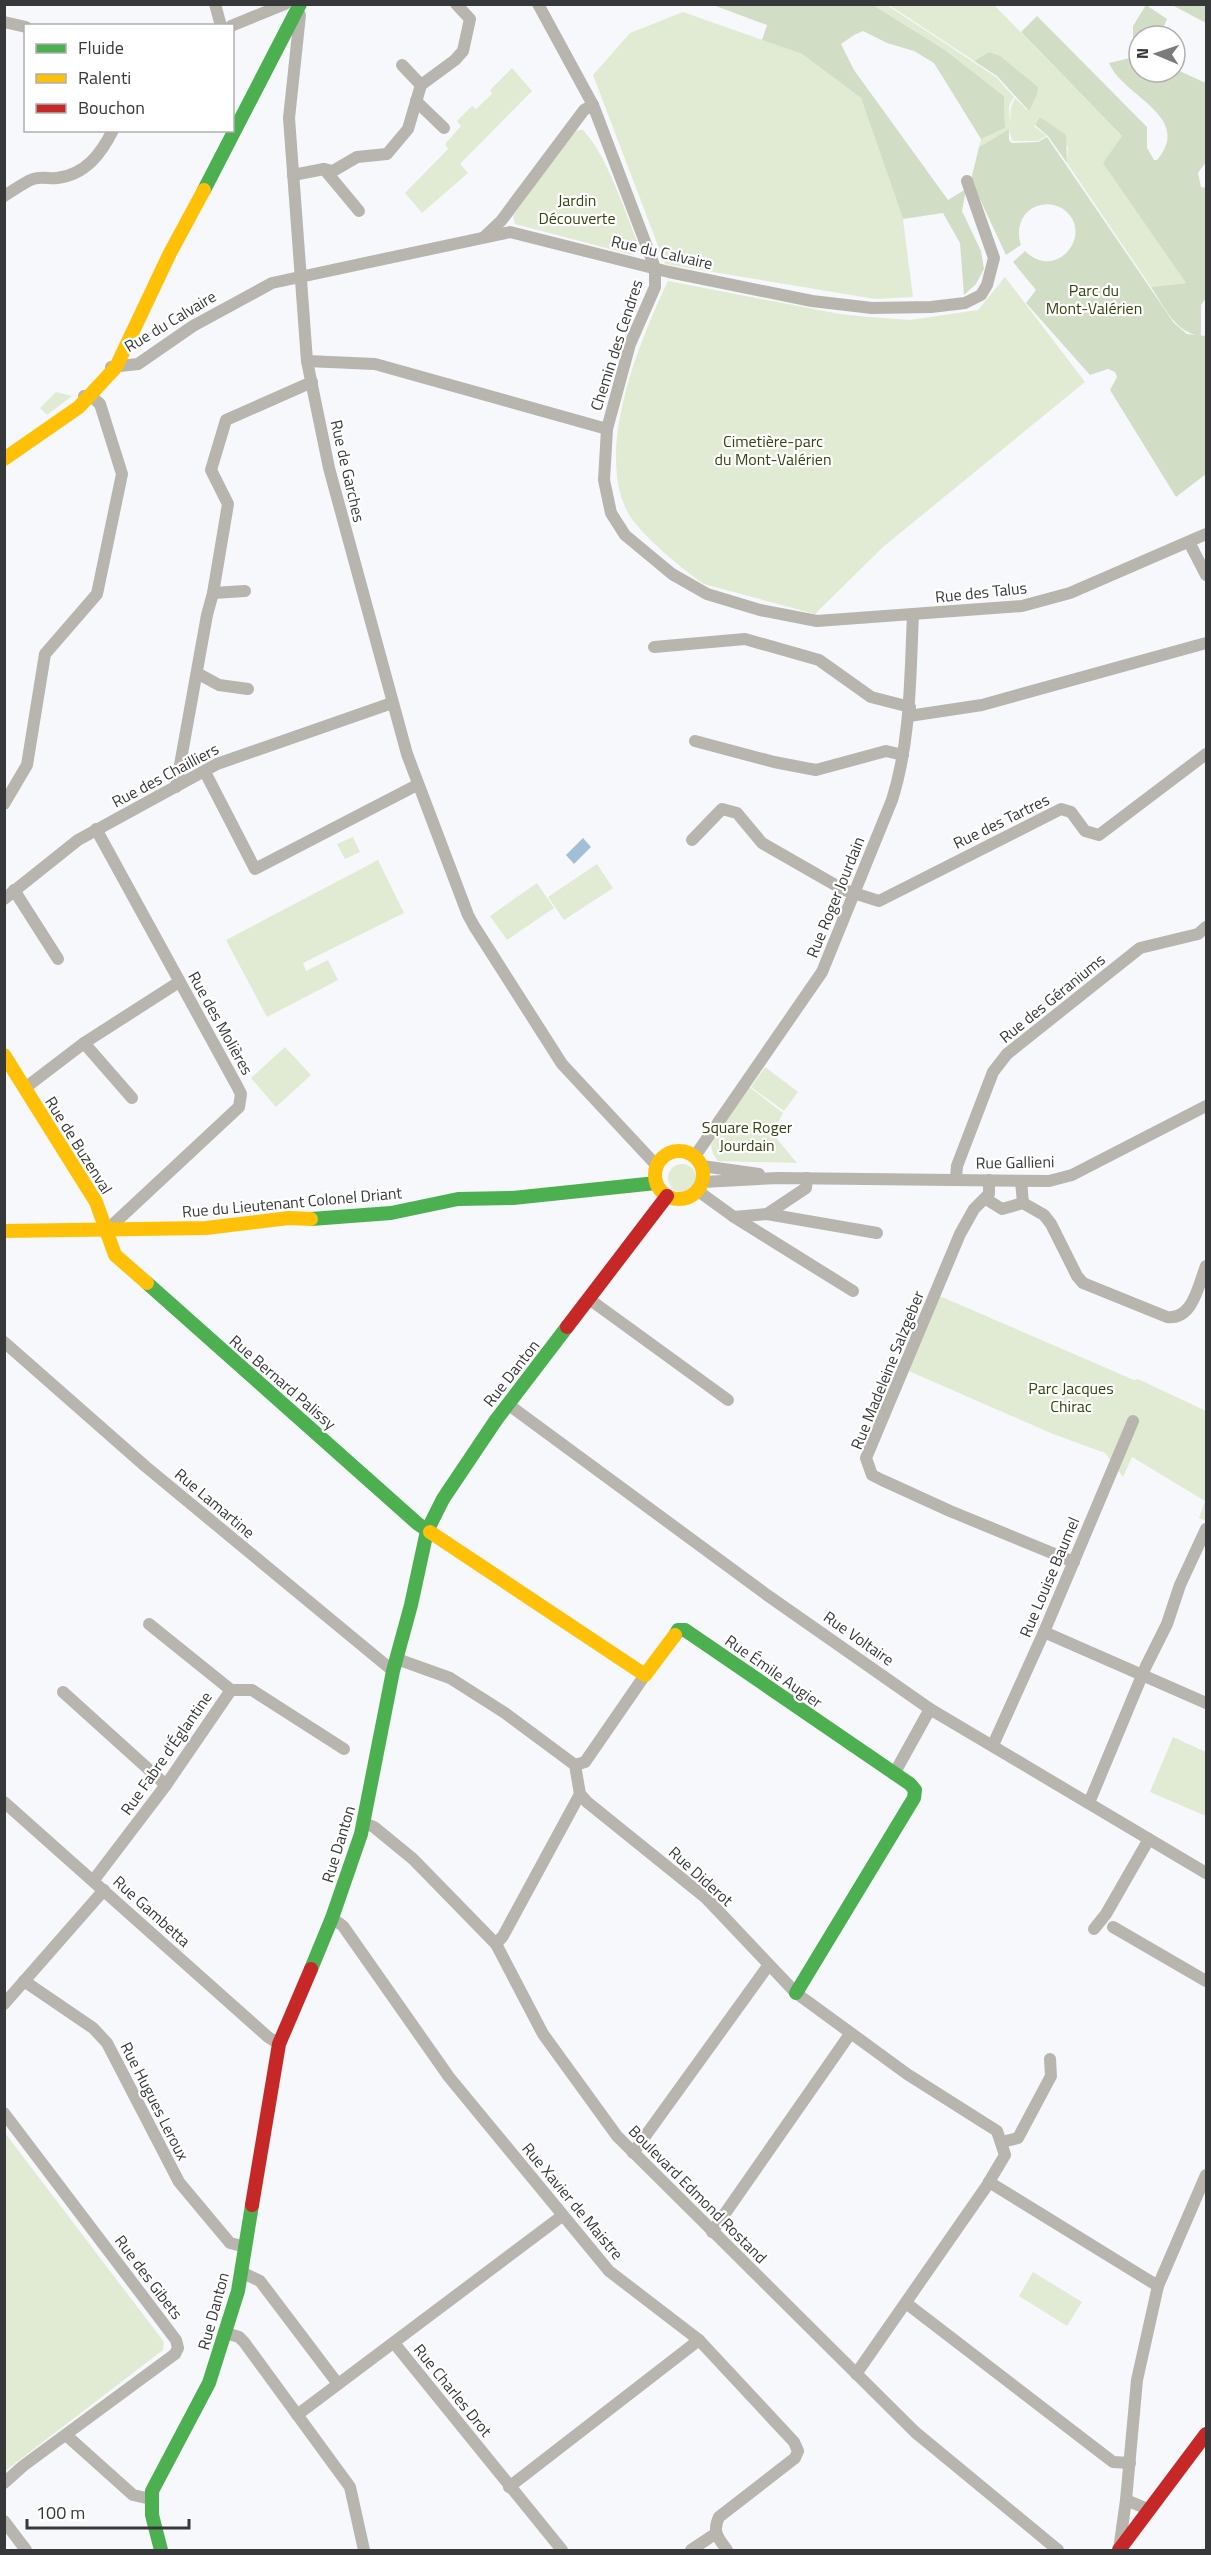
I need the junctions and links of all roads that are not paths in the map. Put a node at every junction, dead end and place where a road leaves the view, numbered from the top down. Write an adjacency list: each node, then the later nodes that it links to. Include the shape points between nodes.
1 (215, 4): 7 (street)
2 (285, 4): 8 (street)
3 (300, 4): 17 (street, Rue de Garches, via 289,118); 27 (street)
4 (456, 4): 11 (street, via 470,20 463,51)
5 (538, 4): 13 (street)
6 (4, 22): 9 (street)
7 (220, 24)
8 (234, 25)
9 (24, 27)
10 (402, 65): 11 (street)
11 (421, 85): 12 (street)
12 (416, 101): 14 (street); 16 (street, via 408,129 387,154 357,157 333,171)
13 (593, 105): 21 (street, via 584,110); 24 (street)
14 (444, 128)
15 (111, 132): 19 (street, via 91,164 67,176 35,178)
16 (324, 170): 17 (street); 20 (street)
17 (293, 175): 25 (street, Rue de Garches)
18 (967, 181): 24 (street, Rue du Calvaire, via 994,258 991,278 975,299 953,305 872,308 812,301)
19 (4, 196)
20 (358, 211)
21 (501, 220): 22 (street); 23 (street)
22 (510, 231): 23 (street, Rue du Calvaire); 24 (street, Rue du Calvaire)
23 (483, 238): 25 (street, Rue du Calvaire)
24 (655, 268): 30 (street, Chemin des Cendres, via 655,287 630,344)
25 (300, 276): 26 (street, Rue de Garches); 27 (street, Rue du Calvaire, via 272,283 231,304 138,364)
26 (307, 361): 28 (street, Rue de Garches); 30 (street, via 375,364)
27 (111, 367): 29 (street)
28 (312, 382): 36 (street, via 226,420 211,470 228,504); 43 (street, Rue de Garches, via 329,468)
29 (88, 396): 31 (street, via 80,409); 49 (street, via 100,404 122,474 97,594 45,654 29,758)
30 (607, 429): 38 (street, Chemin des Cendres, via 604,480 611,513 625,535 657,562 707,594)
31 (4, 459)
32 (1206, 534): 33 (street, Rue des Talus)
33 (1189, 542): 34 (street); 37 (street, Rue des Talus, via 1070,593 1022,606)
34 (1206, 575)
35 (245, 591): 36 (street)
36 (213, 593): 41 (street)
37 (914, 615): 38 (street, Rue des Talus); 44 (street, Rue Roger Jourdain)
38 (817, 621)
39 (1206, 643): 44 (street, via 982,705)
40 (654, 647): 44 (street, via 744,639 812,657 871,697)
41 (197, 673): 42 (street, via 219,685); 51 (street)
42 (248, 689)
43 (392, 703): 48 (street, Rue des Chailliers, via 217,764); 50 (street, Rue de Garches)
44 (909, 711): 47 (street, Rue Roger Jourdain)
45 (695, 741): 47 (street, via 816,770 886,751)
46 (1206, 754): 56 (street, Rue des Tartres, via 1099,835 1085,831 1071,812 1061,809 879,901)
47 (903, 755): 56 (street, Rue Roger Jourdain, via 892,800)
48 (206, 772): 50 (street, via 255,869); 51 (street, Rue des Chailliers)
49 (10, 783): 52 (street)
50 (417, 784): 67 (street, Rue de Garches, via 474,926 562,1064)
51 (176, 787): 53 (street, Rue des Chailliers)
52 (4, 804)
53 (96, 829): 55 (street, Rue des Chailliers); 60 (street, Rue des Molières)
54 (692, 840): 56 (street, via 722,809 737,813 762,843)
55 (14, 890): 57 (street, Rue des Chailliers); 59 (street)
56 (854, 892): 66 (street, Rue Roger Jourdain, via 822,972)
57 (4, 899)
58 (1206, 927): 70 (street, Rue des Géraniums, via 1198,934 1140,948 1007,1054 993,1072 957,1166)
59 (58, 959)
60 (179, 982): 61 (street); 80 (street, Rue des Molières, via 241,1094 239,1107)
61 (84, 1042): 63 (street); 64 (street)
62 (4, 1055): 63 (street, Rue de Buzenval)
63 (25, 1088): 80 (street, Rue de Buzenval, via 96,1202)
64 (132, 1098)
65 (1206, 1106): 72 (street, Rue Gallieni, via 1072,1175)
66 (698, 1161): 67 (street, via 685,1151 673,1151 664,1155); 68 (street, Rue Gallieni); 74 (street)
67 (657, 1166): 73 (street)
68 (778, 1178): 69 (street, Rue Gallieni); 74 (street, Rue Gallieni)
69 (807, 1178): 70 (street, Rue Gallieni); 78 (street, via 806,1188)
70 (956, 1178): 71 (street, Rue Gallieni)
71 (989, 1180): 72 (street, Rue Gallieni); 76 (street)
72 (1021, 1182): 77 (street)
73 (656, 1183): 75 (street); 80 (street, Rue du Lieutenant Colonel Driant, via 510,1198 458,1199 391,1213 326,1219)
74 (700, 1186): 75 (street, via 683,1199); 79 (street)
75 (667, 1196): 86 (street, Rue Danton)
76 (986, 1199): 77 (street, via 1002,1209); 93 (street, Rue Madeleine Salzgeber, via 974,1209 960,1234 866,1458 872,1475)
77 (1023, 1203): 84 (street, via 1044,1215 1083,1283 1167,1317 1180,1317 1189,1309)
78 (767, 1214): 79 (street); 82 (street)
79 (734, 1217): 85 (street)
80 (107, 1230): 81 (street, Rue du Lieutenant Colonel Driant); 83 (street, Rue de Buzenval)
81 (4, 1231)
82 (877, 1233)
83 (117, 1257): 92 (street, Rue Bernard Palissy)
84 (1206, 1266)
85 (853, 1291)
86 (589, 1299): 88 (street); 89 (street, Rue Danton)
87 (4, 1342): 96 (street, Rue Lamartine, via 154,1474)
88 (728, 1400)
89 (509, 1405): 92 (street, Rue Danton, via 469,1459); 102 (street, Rue Voltaire, via 767,1595)
90 (1133, 1421): 93 (street, Rue Louise Baumel)
91 (1206, 1529): 98 (street)
92 (427, 1531): 96 (street, Rue Danton); 97 (street)
93 (1074, 1562): 95 (street, Rue Louise Baumel)
94 (149, 1624): 99 (street)
95 (1044, 1632): 98 (street); 103 (street, Rue Louise Baumel)
96 (395, 1665): 105 (street, via 450,1678); 111 (street, Rue Danton)
97 (645, 1675): 105 (street, via 585,1762); 106 (street, Rue Émile Augier, via 678,1630 685,1630)
98 (1142, 1676): 101 (street); 109 (street)
99 (231, 1690): 104 (street, Rue Fabre d'Églantine, via 252,1690); 107 (street, Rue Fabre d'Églantine)
100 (63, 1692): 107 (street)
101 (1206, 1703)
102 (930, 1709): 103 (street, Rue Voltaire); 106 (street)
103 (993, 1745): 112 (street, Rue Voltaire)
104 (344, 1749)
105 (575, 1765): 108 (street)
106 (894, 1774): 123 (street, Rue Émile Augier, via 915,1790 914,1798)
107 (166, 1785): 114 (street, Rue Fabre d'Églantine)
108 (580, 1794): 119 (street); 120 (street, Rue Diderot, via 706,1898)
109 (1091, 1798)
110 (4, 1802): 114 (street, Rue Gambetta)
111 (364, 1823): 116 (street, Rue Danton); 119 (street, Boulevard Edmond Rostand, via 413,1859)
112 (1149, 1839): 113 (street, Rue Voltaire); 118 (street)
113 (1206, 1873)
114 (93, 1881): 115 (street, Rue Gambetta)
115 (104, 1890): 121 (street); 126 (street, Rue Gambetta)
116 (332, 1918): 126 (street, Rue Danton); 133 (street, Rue Xavier de Maistre, via 343,1926 448,2077)
117 (1113, 1927): 122 (street)
118 (1094, 1929)
119 (496, 1944): 130 (street, Boulevard Edmond Rostand, via 556,2054)
120 (768, 1966): 123 (street, Rue Diderot); 130 (street)
121 (24, 1981): 124 (street); 135 (street, Rue Hugues Leroux, via 93,2028 107,2043 179,2182 230,2242)
122 (1206, 1982)
123 (796, 1994): 125 (street, Rue Diderot)
124 (4, 2004)
125 (850, 2034): 129 (street, Rue Diderot, via 997,2131); 134 (street)
126 (279, 2044): 135 (street, Rue Danton)
127 (1050, 2059): 129 (street, via 1051,2076 1018,2138)
128 (4, 2113): 146 (street, Rue des Gibets, via 176,2340 178,2349)
129 (1004, 2149): 132 (street)
130 (633, 2153): 134 (street, Boulevard Edmond Rostand)
131 (1206, 2179): 137 (street)
132 (989, 2182): 137 (street); 138 (street)
133 (562, 2216): 140 (street, Rue Xavier de Maistre, via 609,2271); 141 (street)
134 (712, 2232): 142 (street, Boulevard Edmond Rostand)
135 (246, 2247): 136 (street, Rue Danton)
136 (241, 2272): 139 (street, Rue Danton); 143 (street, via 260,2281)
137 (1158, 2286): 147 (street, via 1137,2380)
138 (906, 2302): 142 (street); 147 (street, via 1113,2462)
139 (226, 2333): 144 (street, via 244,2342); 150 (street, Rue Danton, via 209,2383 155,2481)
140 (699, 2340): 149 (street); 154 (street, Rue Xavier de Maistre, via 794,2442 798,2451 795,2458 719,2517)
141 (394, 2343): 143 (street, Rue Charles Drot); 149 (street, Rue Charles Drot)
142 (856, 2374): 161 (street, Boulevard Edmond Rostand, via 915,2432)
143 (338, 2384): 144 (street, Rue Charles Drot)
144 (297, 2415): 157 (street, via 350,2487)
145 (1206, 2434): 152 (street)
146 (66, 2435): 148 (street); 150 (street, via 133,2494)
147 (1130, 2463): 151 (street)
148 (4, 2483)
149 (509, 2487): 158 (street, Rue Charles Drot)
150 (151, 2499): 156 (street, Rue Danton)
151 (1126, 2500): 152 (street); 162 (street)
152 (1150, 2510): 162 (street)
153 (6, 2528): 155 (street)
154 (715, 2534): 159 (street); 160 (street)
155 (26, 2550)
156 (161, 2550)
157 (364, 2550)
158 (562, 2550)
159 (691, 2550)
160 (727, 2550)
161 (1058, 2550)
162 (1119, 2550)

